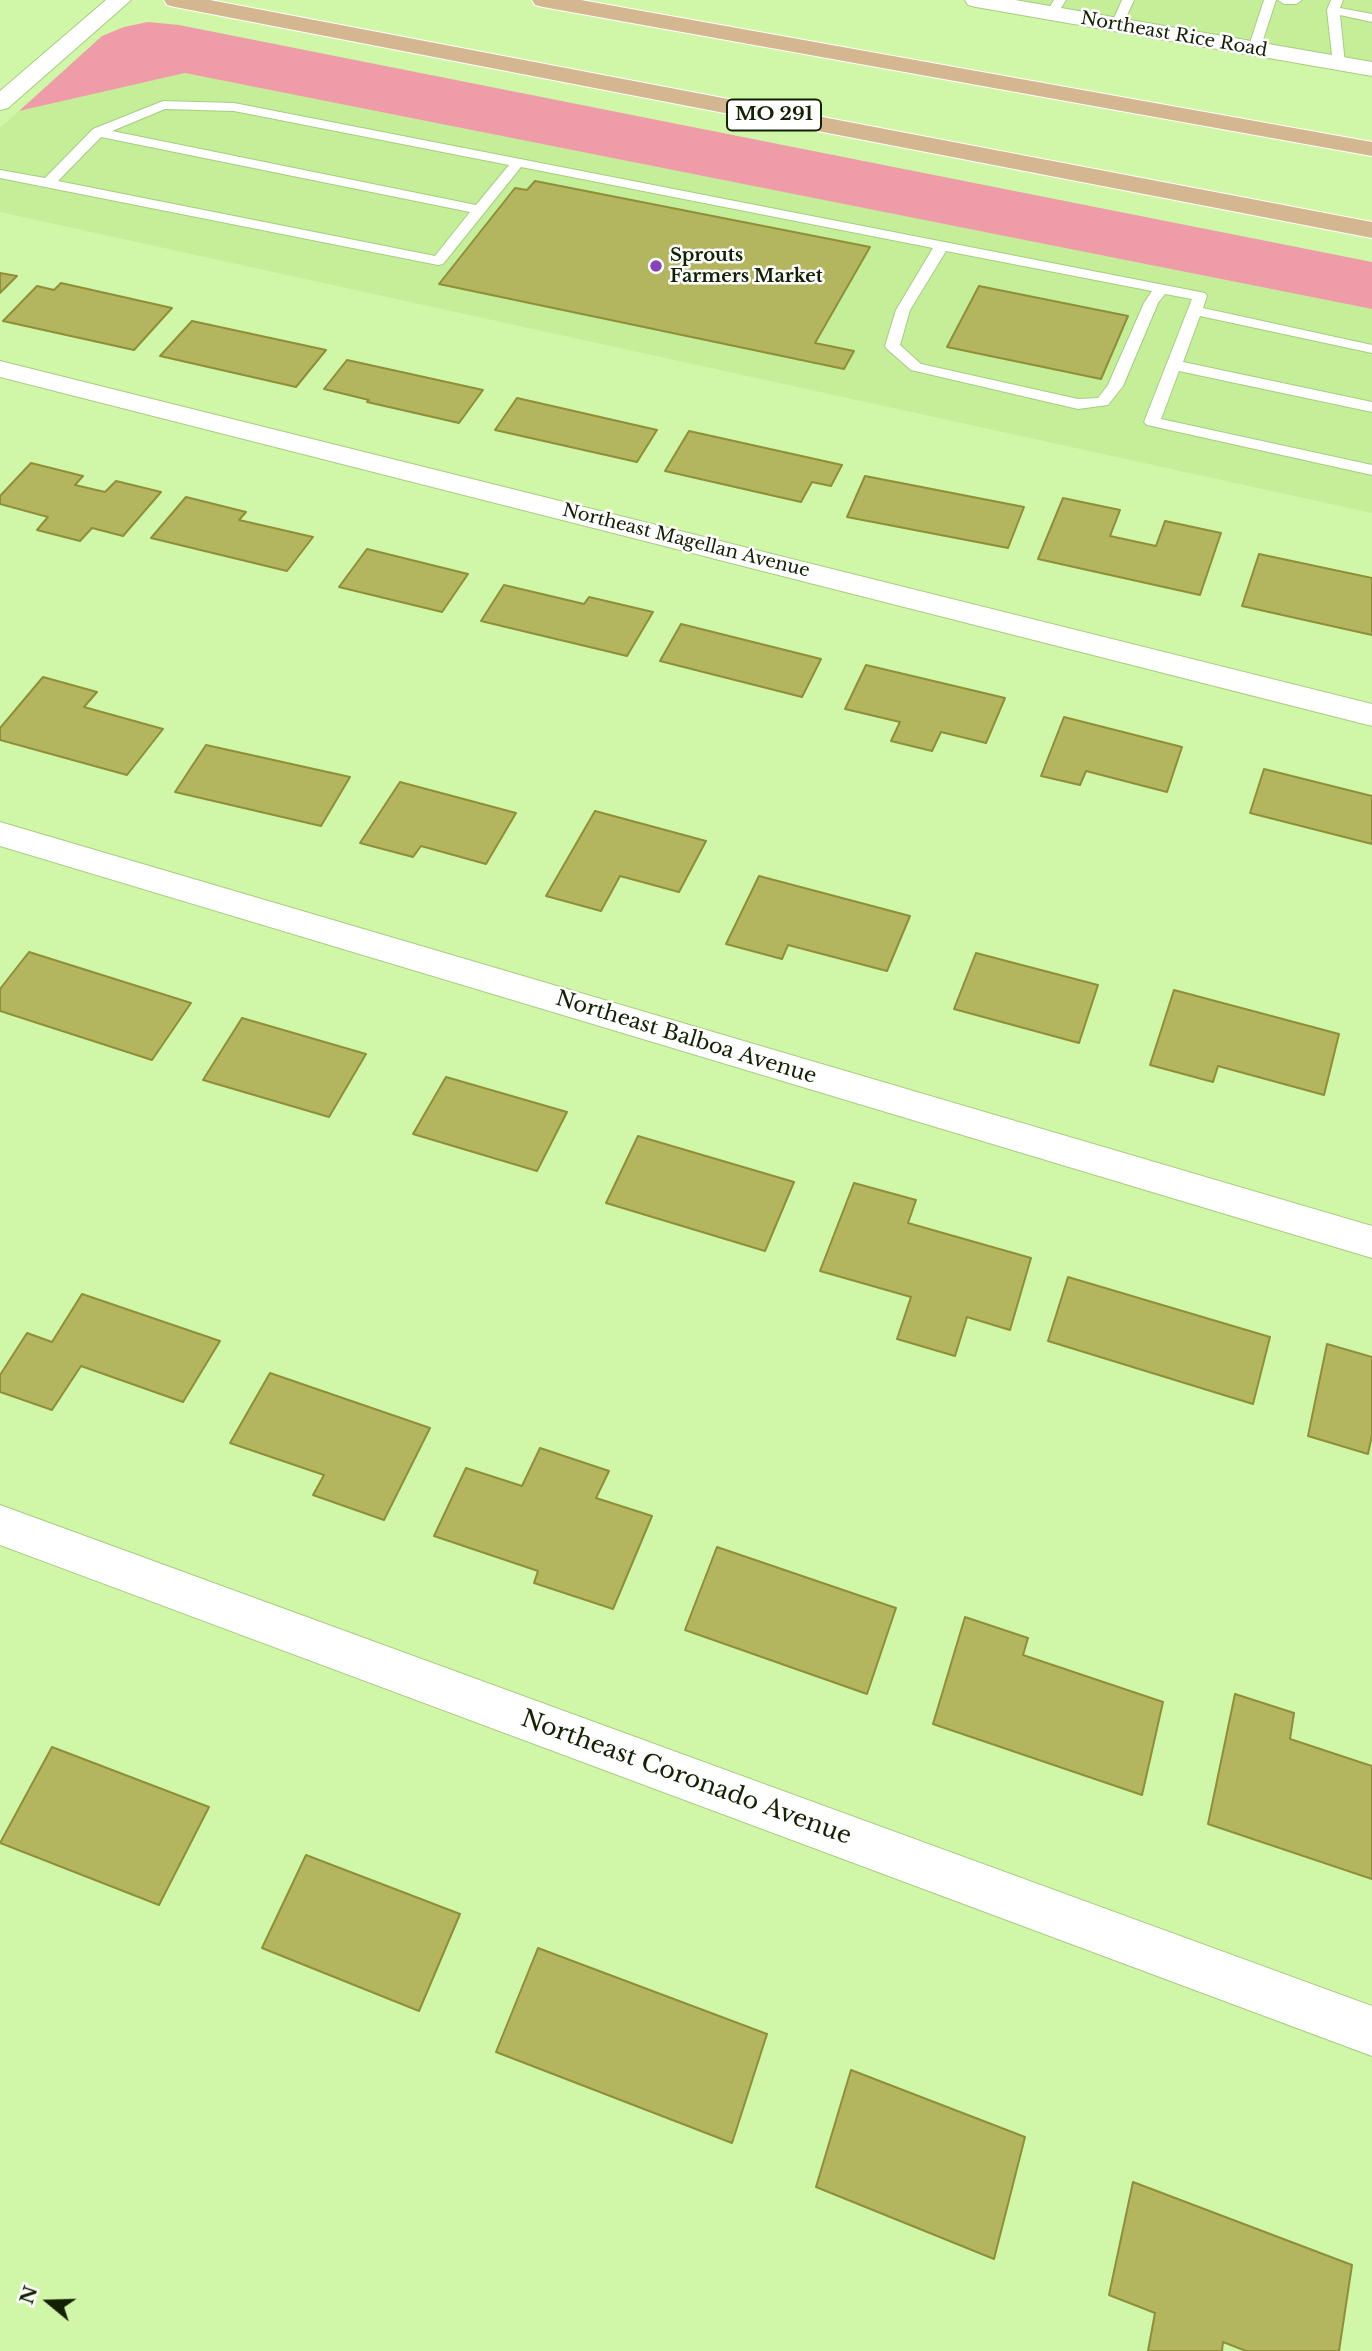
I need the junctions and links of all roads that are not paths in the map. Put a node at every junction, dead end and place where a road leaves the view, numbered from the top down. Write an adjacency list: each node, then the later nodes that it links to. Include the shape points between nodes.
1 (120, 0): 16 (street)
2 (175, 0): 23 (main road, MO 291)
3 (543, 0): 18 (main road)
4 (976, 0): 10 (street, Northeast Rice Road)
5 (1128, 0): 12 (lane)
6 (1270, 0): 13 (lane)
7 (1283, 0): 8 (lane)
8 (1296, 0)
9 (1335, 5): 11 (lane); 14 (lane)
10 (1056, 7): 12 (street, Northeast Rice Road)
11 (1372, 19)
12 (1117, 24): 13 (street, Northeast Rice Road)
13 (1254, 49): 14 (street, Northeast Rice Road)
14 (1339, 64): 15 (street, Northeast Rice Road)
15 (1372, 69)
16 (0, 103)
17 (98, 132): 19 (lane, via 163,104 234,107); 21 (lane); 22 (lane)
18 (1372, 149)
19 (518, 162): 22 (lane); 24 (lane)
20 (0, 174): 21 (lane)
21 (48, 183): 22 (lane, via 438,261)
22 (479, 210)
23 (1372, 230)
24 (943, 244): 25 (lane); 25 (lane, via 903,310 892,346 916,367 1078,404 1103,402 1115,386)
25 (1162, 288): 26 (lane, via 1200,296)
26 (1195, 312): 27 (lane); 28 (lane)
27 (1372, 349)
28 (1174, 365): 30 (lane); 31 (lane, via 1152,422)
29 (0, 369): 32 (street, Northeast Magellan Avenue)
30 (1372, 407)
31 (1372, 470)
32 (1372, 715)
33 (0, 834): 34 (street, Northeast Balboa Avenue)
34 (1372, 1242)
35 (0, 1525): 36 (street, Northeast Coronado Avenue)
36 (1372, 2031)

